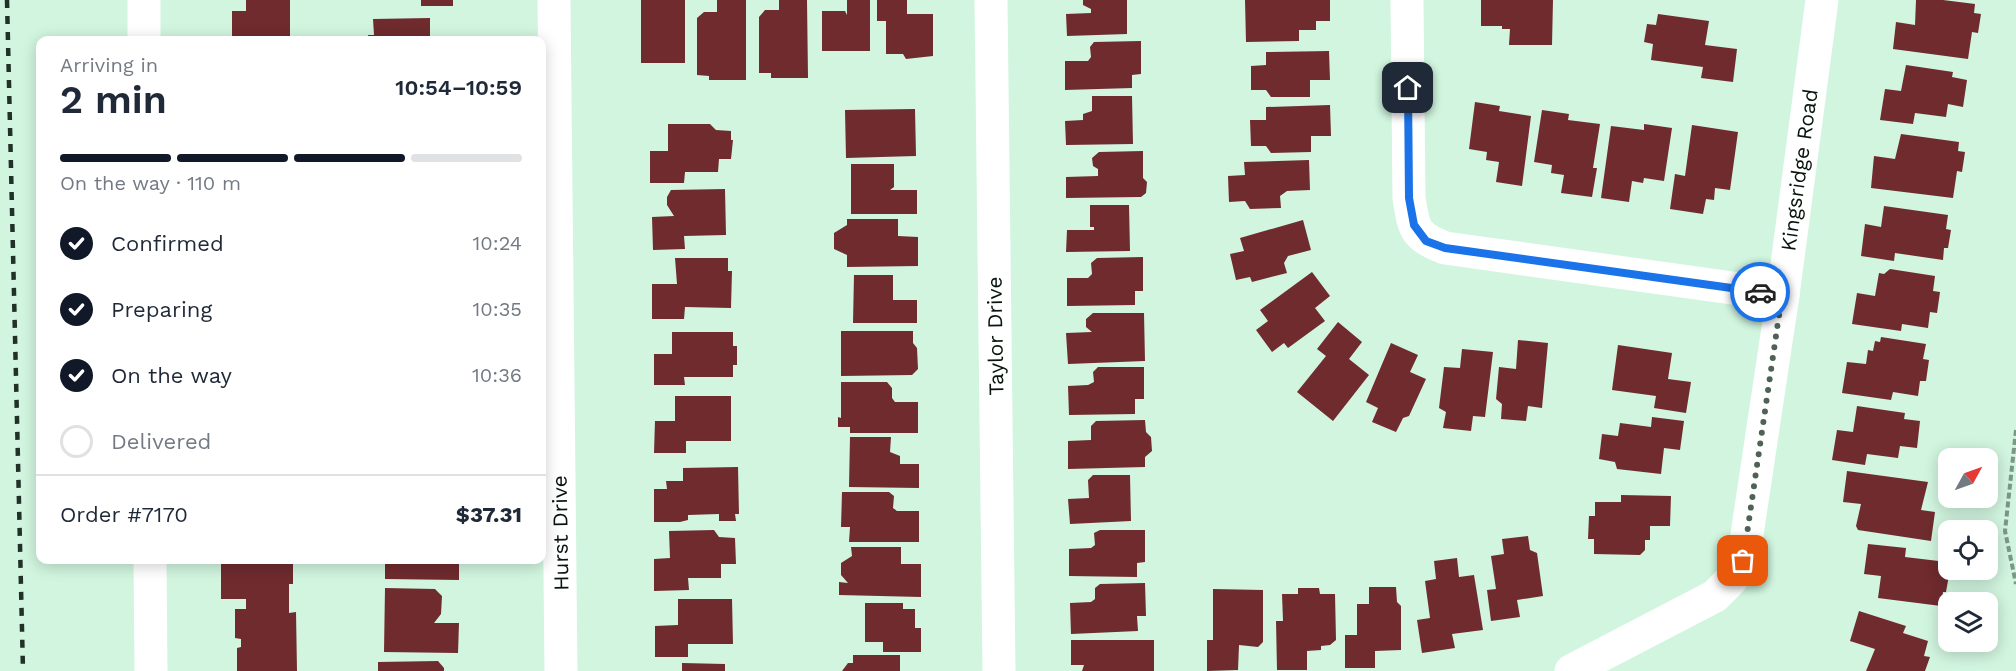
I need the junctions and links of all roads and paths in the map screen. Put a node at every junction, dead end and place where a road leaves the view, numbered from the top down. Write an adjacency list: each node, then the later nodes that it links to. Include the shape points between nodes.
1 (144, 0): 6 (street)
2 (554, 0): 12 (street, Hurst Drive)
3 (991, 0): 13 (street, Taylor Drive)
4 (1407, 0): 7 (street, via 1409,198 1414,225 1426,241 1445,248)
5 (1822, 0): 7 (street, Kingsridge Road)
6 (144, 36)
7 (1782, 295): 14 (street, Kingsridge Road, via 1743,561 1715,596)
8 (2016, 430): 10 (path, via 2005,531)
9 (150, 564): 11 (street)
10 (2016, 584)
11 (151, 671)
12 (561, 671)
13 (999, 671)
14 (1570, 671)

